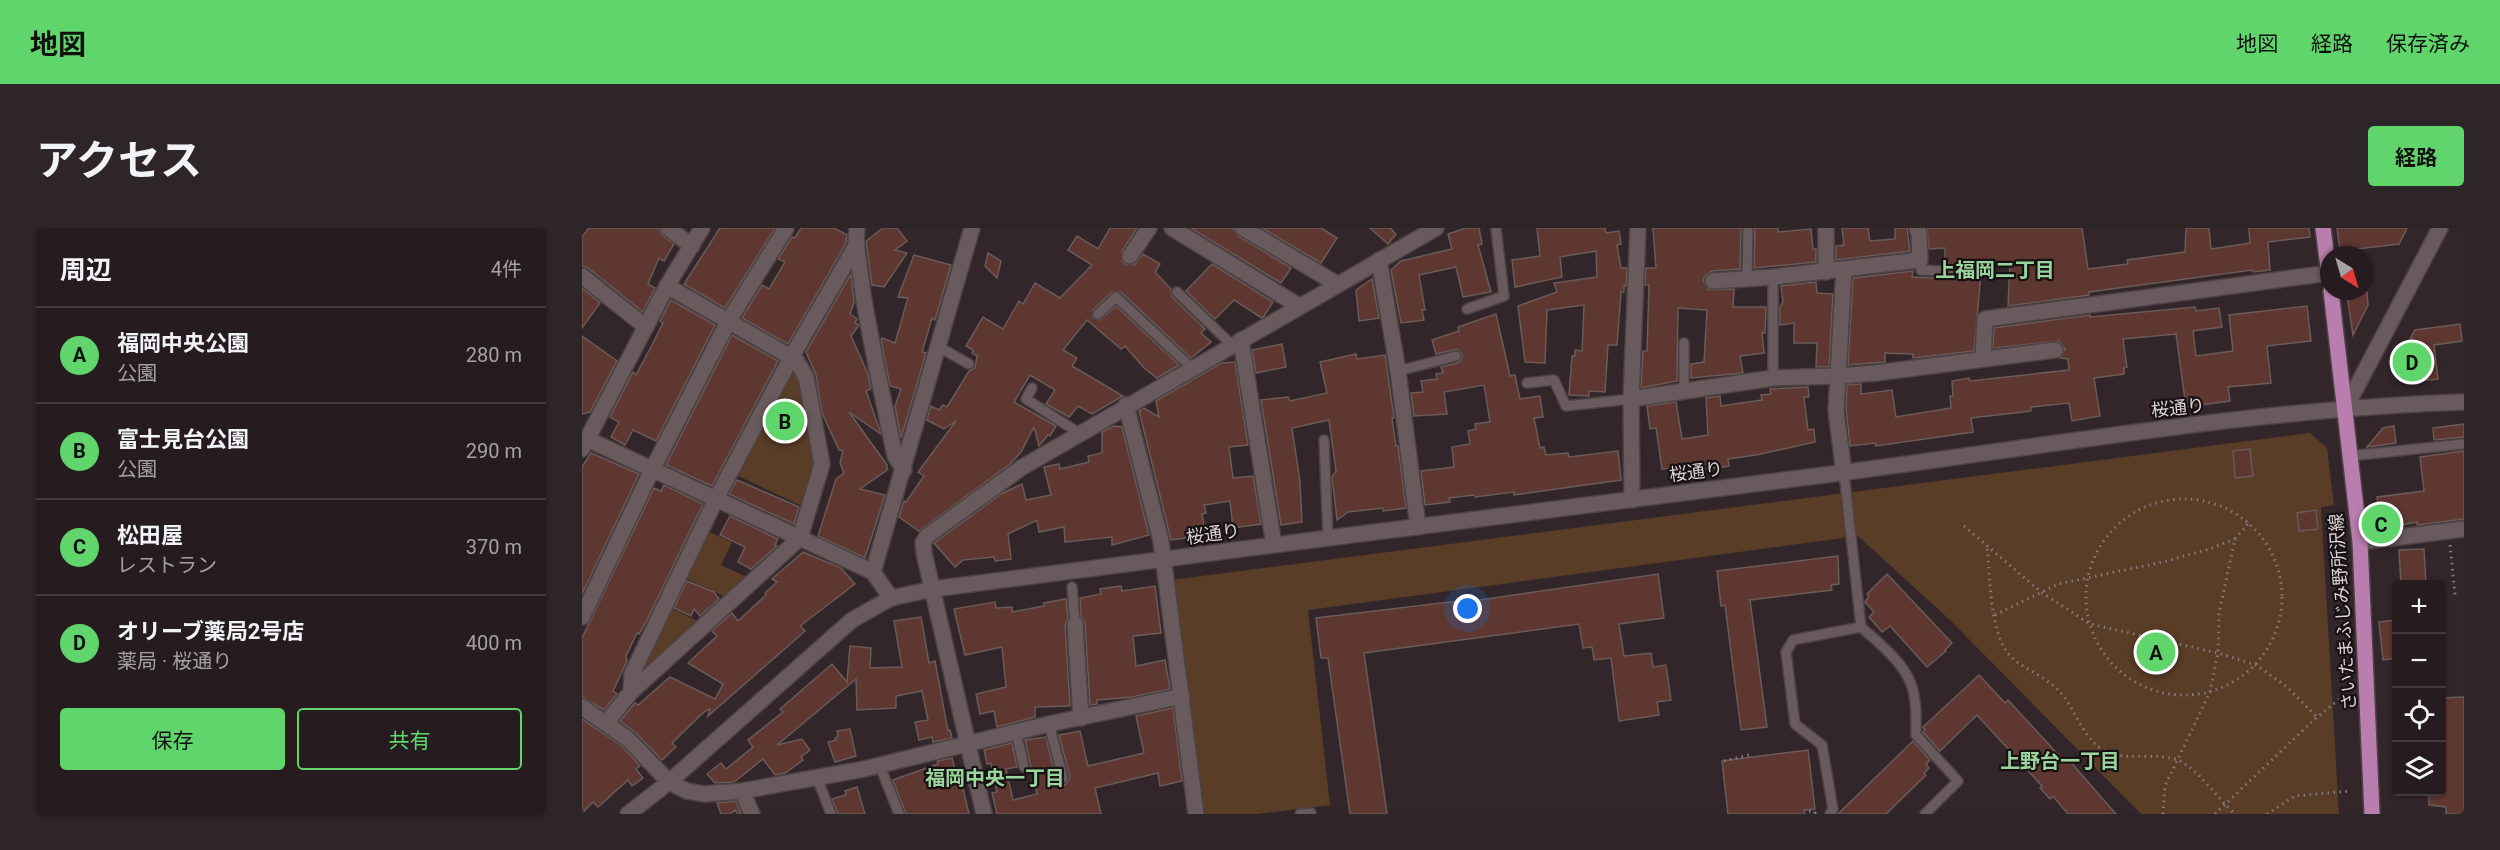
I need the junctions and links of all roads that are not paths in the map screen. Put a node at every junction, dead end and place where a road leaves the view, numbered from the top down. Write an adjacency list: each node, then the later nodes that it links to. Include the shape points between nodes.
1 (668, 228): 19 (street)
2 (702, 228): 19 (street)
3 (786, 228): 39 (street)
4 (857, 228): 18 (street)
5 (972, 228): 43 (street)
6 (1149, 228): 21 (street)
7 (1172, 228): 17 (street)
8 (1244, 228): 32 (street)
9 (1436, 228): 22 (street)
10 (1496, 228): 37 (lane, via 1504,296)
11 (1638, 228): 56 (street)
12 (1748, 228): 30 (lane)
13 (1826, 228): 25 (street)
14 (1917, 228): 23 (street)
15 (2323, 228): 20 (main road)
16 (2440, 228): 59 (street)
17 (1193, 233): 36 (street)
18 (857, 244): 45 (street); 66 (street, via 876,365 895,456)
19 (692, 246): 33 (street)
20 (2325, 246)
21 (1130, 256)
22 (1379, 260): 32 (street); 50 (street)
23 (1920, 260): 24 (street); 26 (lane, via 1921,270)
24 (1844, 268): 25 (street); 51 (street)
25 (1827, 272): 29 (street)
26 (1964, 272)
27 (2320, 275): 47 (street, via 1985,320)
28 (582, 276): 40 (street)
29 (1773, 277): 30 (street); 52 (lane)
30 (1747, 279): 31 (street)
31 (1713, 280)
32 (1337, 284): 36 (street)
33 (667, 286): 39 (street); 40 (street)
34 (1177, 292): 41 (lane)
35 (2332, 300): 59 (main road, さいたまふじみ野所沢線)
36 (1299, 306): 41 (street)
37 (1467, 309)
38 (1098, 314): 49 (lane, via 1116,297)
39 (729, 320): 45 (street); 67 (street)
40 (646, 327): 60 (street)
41 (1237, 343): 49 (street); 76 (street)
42 (1684, 343): 55 (lane)
43 (939, 347): 48 (lane); 66 (street)
44 (2055, 350): 47 (street)
45 (792, 356): 69 (street); 73 (street, via 806,377 822,464)
46 (1456, 356): 50 (lane)
47 (1983, 359): 51 (street)
48 (969, 364)
49 (1192, 368): 58 (street)
50 (1398, 371): 71 (street)
51 (1839, 376): 52 (street); 68 (street, via 1836,411)
52 (1773, 378): 55 (street)
53 (1527, 383): 56 (lane, via 1554,380 1566,406)
54 (1032, 388): 61 (lane, via 1026,399)
55 (1684, 392): 56 (street)
56 (1631, 399): 70 (street)
57 (2464, 402): 59 (street, 桜通り)
58 (1126, 405): 61 (street); 77 (street)
59 (2344, 409): 65 (main road, さいたまふじみ野所沢線); 68 (street, 桜通り, via 2154,429)
60 (588, 421): 63 (street)
61 (1079, 433): 80 (street, via 1021,468 927,536 924,553)
62 (1324, 440): 74 (lane)
63 (585, 444): 67 (street)
64 (2464, 444): 65 (lane)
65 (2349, 456): 75 (main road, さいたまふじみ野所沢線)
66 (904, 470): 78 (street)
67 (652, 471): 69 (street); 82 (street)
68 (1844, 473): 70 (street, 桜通り); 84 (lane)
69 (716, 499): 73 (street); 85 (street, via 632,674)
70 (1632, 500): 71 (street, 桜通り)
71 (1418, 527): 74 (street, 桜通り)
72 (2457, 530): 75 (street)
73 (800, 538): 78 (street); 85 (street)
74 (1328, 538): 76 (street, 桜通り)
75 (2360, 542): 109 (main road, さいたまふじみ野所沢線)
76 (1274, 545): 77 (street, 桜通り)
77 (1163, 561): 80 (street, 桜通り); 86 (street)
78 (873, 572): 81 (street)
79 (1072, 587): 83 (lane)
80 (933, 589): 81 (street, 桜通り); 92 (street)
81 (891, 598): 97 (street, 桜通り, via 852,620)
82 (582, 616)
83 (1075, 624): 88 (street)
84 (1861, 627): 107 (lane, via 1793,640 1786,652 1795,724 1822,745 1833,808); 108 (lane, via 1911,683 1916,735 1958,781)
85 (631, 692): 89 (street)
86 (1182, 696): 88 (street); 105 (street)
87 (584, 711): 89 (street)
88 (1081, 718): 90 (street)
89 (606, 723): 97 (street, via 628,739)
90 (1049, 723): 91 (street); 96 (lane)
91 (1017, 732): 92 (street); 94 (lane)
92 (967, 745): 93 (street); 104 (street)
93 (879, 766): 95 (street); 103 (lane)
94 (1024, 767)
95 (817, 778): 98 (street); 102 (lane)
96 (1063, 778)
97 (669, 782): 98 (street, via 704,794); 100 (street, 桜通り)
98 (742, 791): 101 (street)
99 (1311, 813): 106 (lane)
100 (628, 814)
101 (752, 814)
102 (831, 814)
103 (898, 814)
104 (984, 814)
105 (1196, 814)
106 (1300, 814)
107 (1830, 814)
108 (1925, 814)
109 (2372, 814)

